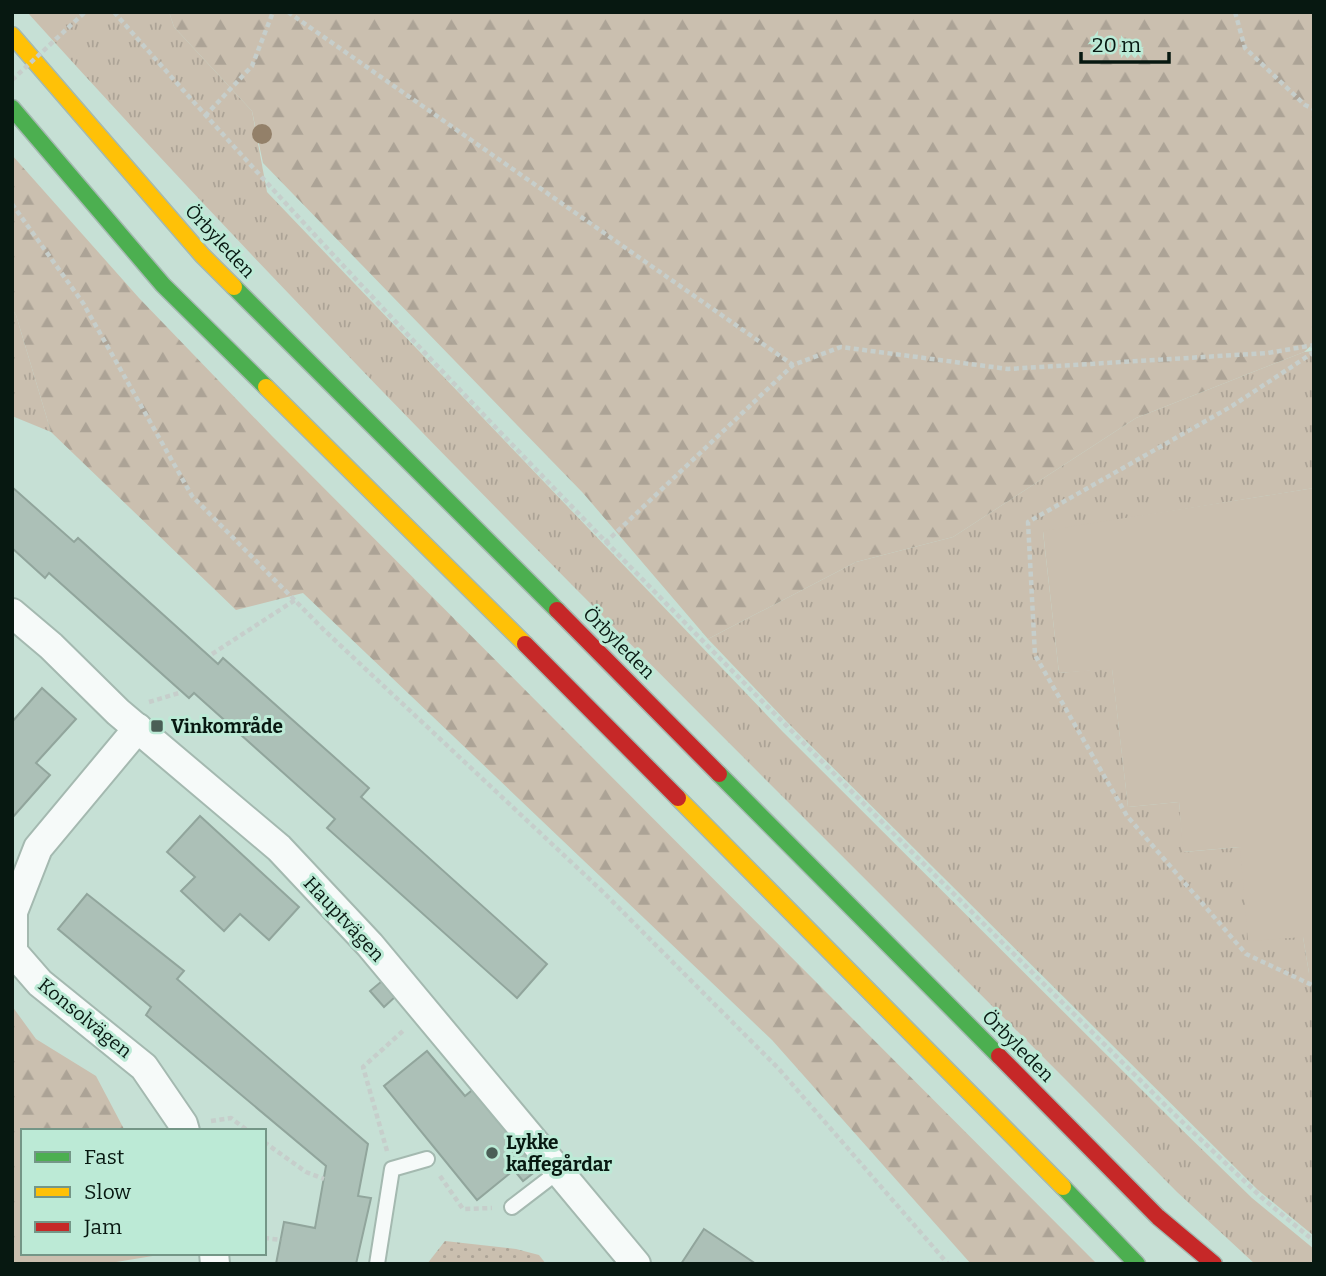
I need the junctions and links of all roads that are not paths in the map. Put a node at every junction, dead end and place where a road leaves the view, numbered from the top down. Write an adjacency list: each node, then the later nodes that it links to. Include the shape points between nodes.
1 (12, 35): 12 (main road, Örbyleden, via 202,255 1158,1217)
2 (12, 108): 11 (main road, via 163,285 953,1074)
3 (12, 613): 4 (street, Hauptvägen)
4 (138, 728): 5 (street, Konsolvägen, via 38,848 13,912 13,952 40,983 144,1067); 7 (street, Hauptvägen, via 279,848 370,945)
5 (184, 1128)
6 (427, 1158): 9 (lane, via 392,1169)
7 (559, 1171): 8 (lane); 10 (street, Hauptvägen)
8 (512, 1207)
9 (377, 1264)
10 (636, 1264)
11 (1137, 1264)
12 (1214, 1264)

